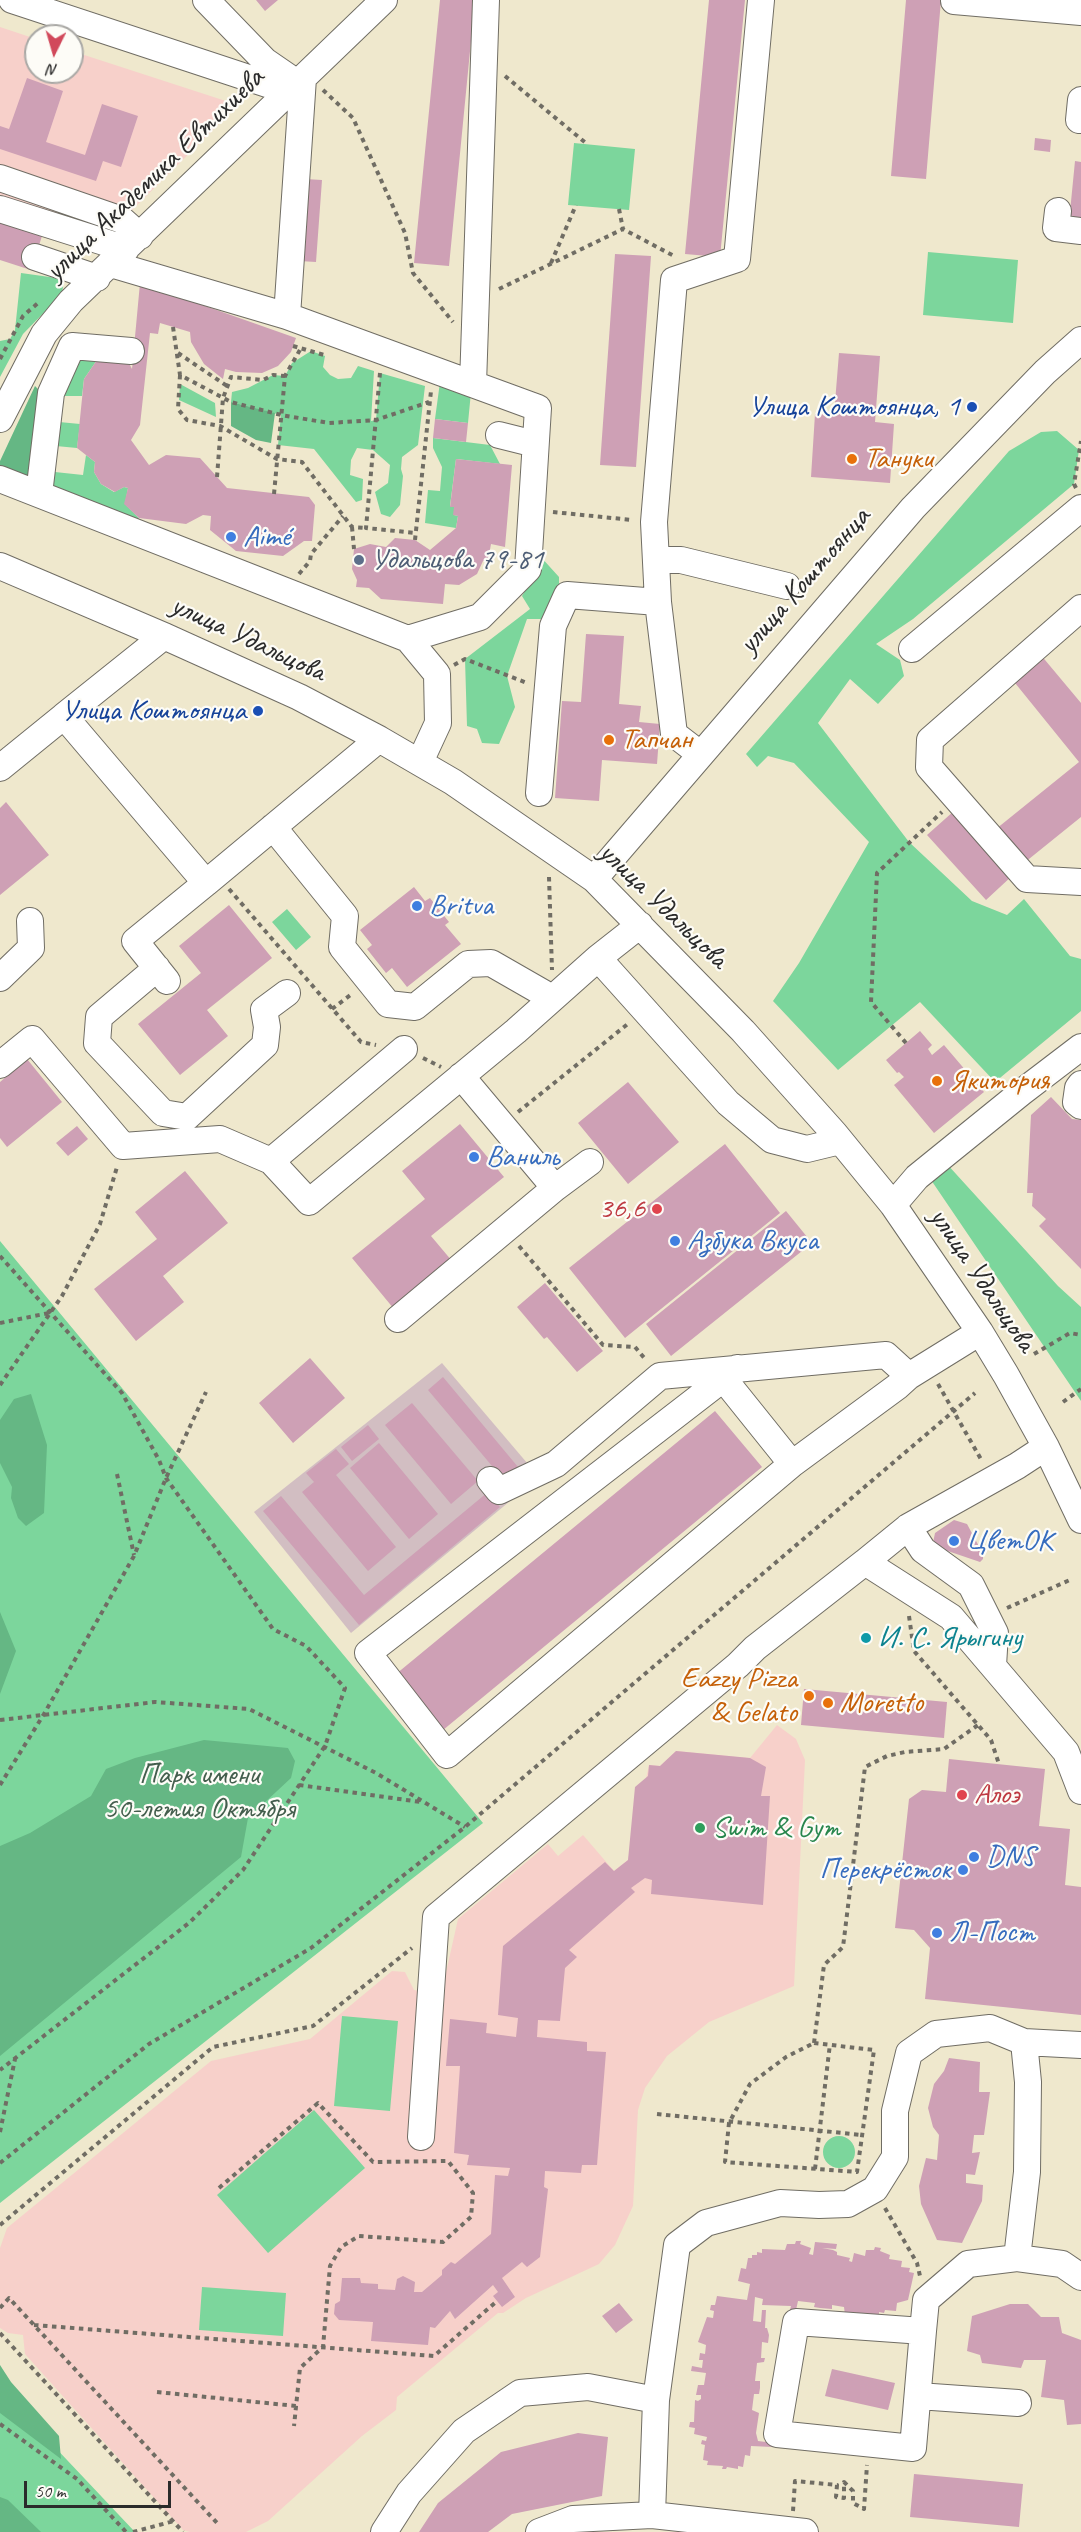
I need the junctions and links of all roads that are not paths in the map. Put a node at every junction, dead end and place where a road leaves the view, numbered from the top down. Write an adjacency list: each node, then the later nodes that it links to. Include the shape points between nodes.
1 (12, 0): 9 (street)
2 (206, 0): 9 (street, via 265,61)
3 (384, 0): 9 (street, улица Академика Евтихиева)
4 (486, 0): 19 (street)
5 (761, 0): 26 (street, via 737,259 675,280 654,522)
6 (954, 1): 7 (street)
7 (1049, 5): 8 (street)
8 (1081, 12)
9 (299, 82): 14 (street, улица Академика Евтихиева); 16 (street)
10 (0, 178): 14 (street, via 122,220)
11 (0, 209): 14 (street)
12 (1058, 211): 13 (street, via 1056,228)
13 (1081, 231)
14 (118, 257): 15 (street); 16 (street); 20 (street, улица Академика Евтихиева, via 71,301 44,334)
15 (35, 258)
16 (287, 316): 19 (street)
17 (1081, 340): 36 (street, улица Коштоянца, via 913,508)
18 (131, 351): 24 (street, via 72,346 51,393)
19 (473, 384): 22 (street, via 538,408)
20 (0, 419)
21 (499, 435): 22 (street)
22 (536, 444): 32 (street, via 528,569 480,617)
23 (0, 479): 24 (street)
24 (39, 494): 32 (street)
25 (1079, 499): 33 (street)
26 (656, 560): 28 (street, via 681,560); 29 (street)
27 (0, 566): 31 (street, улица Удальцова)
28 (787, 586)
29 (658, 602): 36 (street, via 674,734); 39 (street, via 567,595 553,626)
30 (1081, 608): 43 (street, via 930,740 929,767 1027,879)
31 (164, 636): 34 (street); 35 (street, улица Удальцова, via 299,697)
32 (408, 639): 37 (street, via 437,674 438,723)
33 (912, 649)
34 (64, 716): 38 (street); 41 (street)
35 (379, 739): 37 (street, улица Удальцова); 40 (street)
36 (700, 754): 42 (street, улица Коштоянца)
37 (420, 762): 42 (street, улица Удальцова)
38 (0, 768)
39 (539, 793)
40 (273, 827): 41 (street); 49 (street, via 345,916 342,947 388,1004 415,1007 468,964 492,963)
41 (211, 879): 48 (street, via 135,941 162,975 99,1017 97,1043 164,1113 187,1117 265,1046 264,1010)
42 (594, 879): 45 (street, улица Удальцова)
43 (1081, 882)
44 (30, 921): 47 (street, via 30,948)
45 (640, 926): 46 (street); 56 (street, улица Удальцова, via 743,1031)
46 (598, 958): 49 (street); 56 (street, via 728,1103 772,1140 807,1149)
47 (0, 978)
48 (286, 993)
49 (552, 998): 53 (street)
50 (1081, 1047): 60 (street, via 917,1177)
51 (404, 1049): 57 (street)
52 (0, 1065): 57 (street, via 32,1039 123,1146 220,1139)
53 (461, 1076): 57 (street, via 309,1202); 59 (street)
54 (1081, 1084): 55 (street, via 1076,1102)
55 (1081, 1106)
56 (840, 1141): 60 (street, улица Удальцова)
57 (271, 1161)
58 (590, 1162): 59 (street)
59 (555, 1188): 61 (street)
60 (893, 1205): 62 (street, улица Удальцова)
61 (398, 1319)
62 (980, 1332): 63 (street); 65 (street, улица Удальцова)
63 (918, 1370): 64 (street, via 886,1355); 66 (street)
64 (730, 1373): 66 (street); 66 (street, via 368,1653 447,1755); 67 (street, via 660,1376 556,1464 499,1491)
65 (1046, 1447): 68 (street, улица Удальцова); 69 (street)
66 (792, 1464)
67 (490, 1480)
68 (1081, 1520)
69 (908, 1527): 70 (street); 71 (street, via 923,1550 970,1585 995,1633)
70 (865, 1562): 71 (street, via 951,1617); 75 (street, via 755,1648 436,1917)
71 (993, 1666): 72 (street, via 1066,1752)
72 (1081, 1791)
73 (1024, 2042): 74 (street); 76 (street, via 1028,2082 1027,2172); 80 (street, via 990,2028 936,2034 909,2053 895,2111 895,2157 875,2189 848,2204 780,2203 706,2223 677,2245)
74 (1081, 2045)
75 (421, 2137)
76 (1017, 2258): 77 (street, via 1062,2264); 78 (street, via 968,2264 926,2300)
77 (1081, 2277)
78 (923, 2331): 79 (street); 79 (street, via 796,2322 777,2434 914,2448)
79 (918, 2396): 81 (street)
80 (656, 2400): 82 (street); 84 (street, via 588,2387 520,2393 464,2431 409,2493)
81 (1017, 2403)
82 (652, 2515): 83 (street); 85 (street, via 573,2519)
83 (798, 2531)
84 (384, 2532)
85 (539, 2532)

